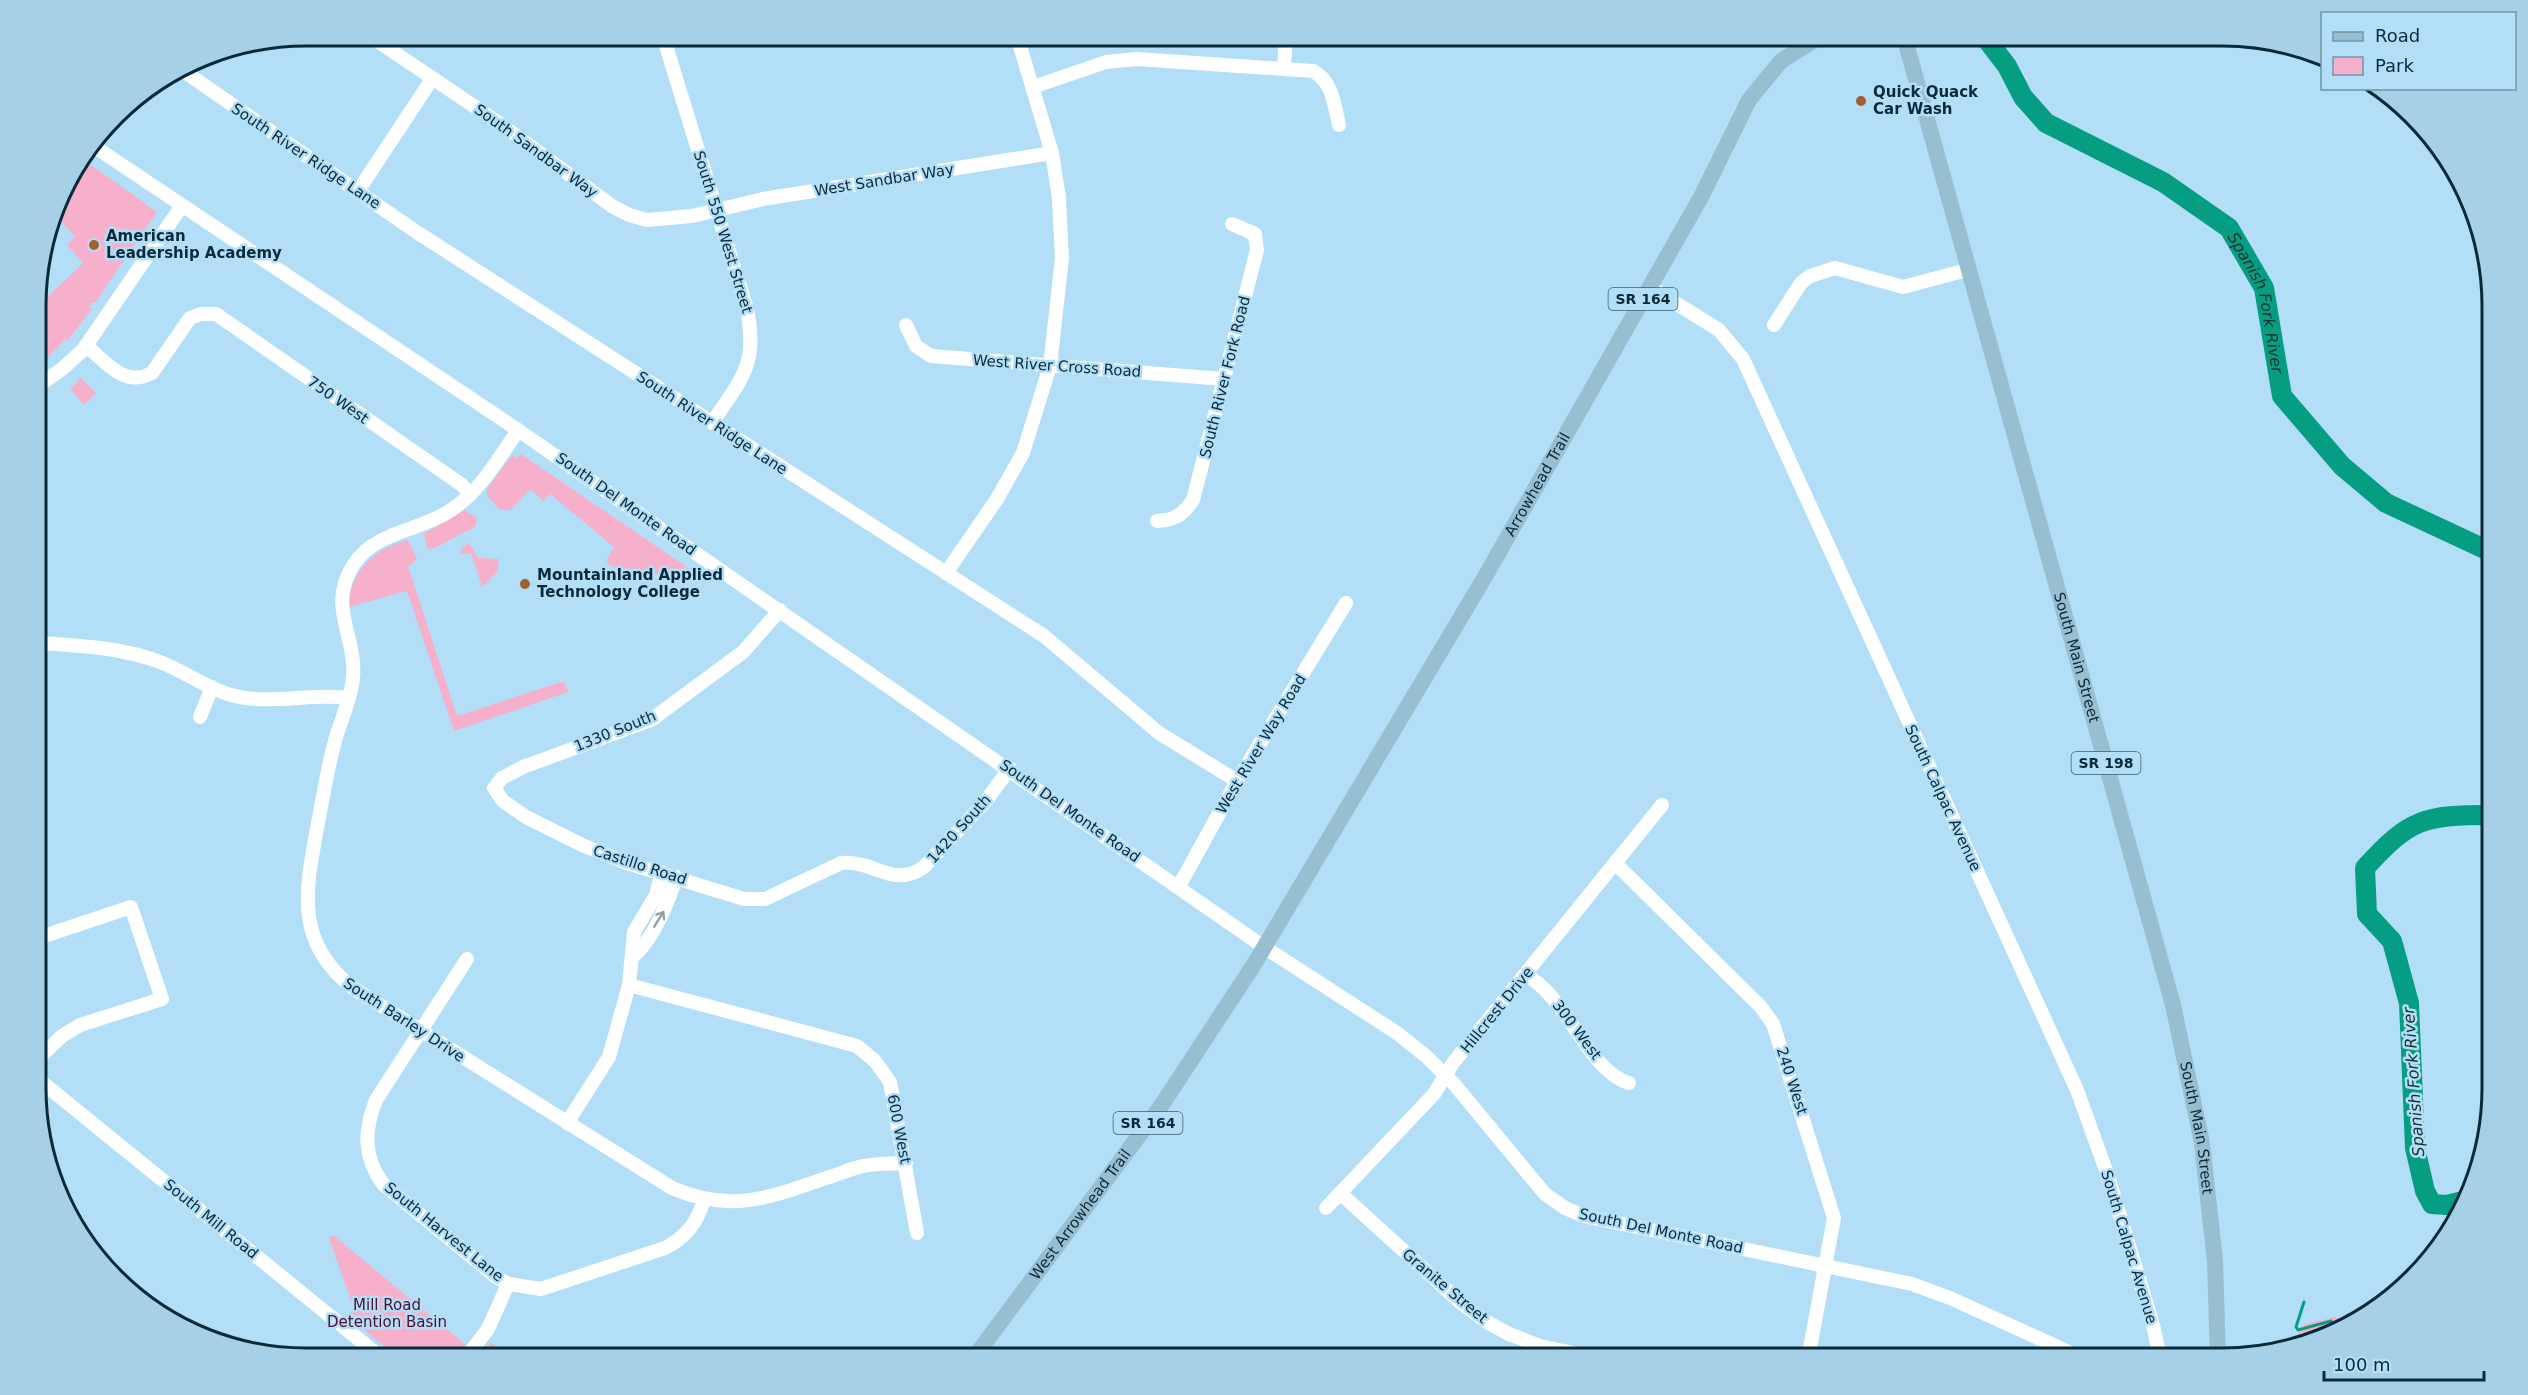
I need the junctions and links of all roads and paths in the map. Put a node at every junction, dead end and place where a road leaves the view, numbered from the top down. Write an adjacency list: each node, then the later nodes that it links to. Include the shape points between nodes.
1 (384, 46): 9 (street, South Sandbar Way)
2 (666, 46): 16 (street, South 550 West Street)
3 (1020, 46): 10 (street)
4 (1285, 46): 7 (street)
5 (1805, 46): 19 (main road, Arrowhead Trail / SR 164, via 1781,61 1749,100)
6 (1907, 46): 18 (main road, South Main Street / SR 198)
7 (1284, 68): 10 (street, via 1137,59 1106,62); 11 (street, via 1313,71 1324,77 1331,88)
8 (189, 75): 14 (street, South River Ridge Lane)
9 (432, 79): 14 (street); 16 (street, South Sandbar Way, via 629,215 647,220 669,219)
10 (1033, 87): 13 (street)
11 (1339, 125)
12 (98, 150): 15 (street, South Del Monte Road)
13 (1052, 153): 16 (street, West Sandbar Way); 23 (street, via 1062,258)
14 (358, 190): 26 (street, South River Ridge Lane)
15 (181, 207): 22 (street); 27 (street, South Del Monte Road)
16 (716, 210): 26 (street, South 550 West Street, via 752,334 748,366)
17 (1232, 224): 24 (street, South River Fork Road, via 1255,234 1257,250)
18 (1967, 270): 21 (street, via 1903,287 1835,268 1801,282); 70 (main road, South Main Street / SR 198, via 2180,1036 2207,1183)
19 (1650, 287): 46 (main road, Arrowhead Trail / SR 164, via 1480,585); 69 (street, South Calpac Avenue, via 1710,323 1728,338 1743,359 2077,1090 2108,1176)
20 (906, 325): 23 (street, West River Cross Road, via 916,346 931,356)
21 (1774, 325)
22 (86, 345): 25 (street); 28 (street, 750 West, via 122,376 143,378 152,373 190,318 216,314 462,485)
23 (1050, 366): 24 (street, West River Cross Road); 30 (street, via 1023,453)
24 (1224, 379): 29 (street, South River Fork Road, via 1194,500 1184,513 1171,520)
25 (46, 380)
26 (712, 423): 30 (street, South River Ridge Lane)
27 (518, 430): 28 (street); 32 (street, South Del Monte Road)
28 (470, 495): 35 (street, South Barley Drive, via 448,512 365,550 346,577 340,609 354,664)
29 (1157, 521)
30 (946, 573): 38 (street, South River Ridge Lane, via 1044,636 1159,733)
31 (1346, 603): 38 (street, West River Way Road)
32 (780, 610): 37 (street, South Del Monte Road); 39 (street, 1330 South, via 743,652 651,720 523,767 502,778)
33 (46, 644): 34 (street, via 122,651 162,663)
34 (212, 687): 35 (street, via 250,699 327,694); 36 (street)
35 (349, 698): 50 (street, South Barley Drive, via 330,760 307,885 310,928 320,952 342,980)
36 (200, 717)
37 (1010, 768): 43 (street, South Del Monte Road); 44 (street, 1420 South, via 978,810 913,875 889,875 870,866 841,863)
38 (1238, 781): 43 (street, West River Way Road)
39 (494, 788): 42 (street, Castillo Road, via 503,801 526,817 582,845)
40 (1662, 805): 41 (street, Hillcrest Drive)
41 (1615, 863): 48 (street, Hillcrest Drive); 61 (street, 240 West, via 1761,1007 1773,1024 1833,1210 1834,1227)
42 (669, 874): 44 (street, Castillo Road, via 744,899); 49 (street, via 634,932)
43 (1179, 886): 46 (street, South Del Monte Road)
44 (765, 899)
45 (46, 935): 51 (street, via 130,907 162,999 80,1025)
46 (1264, 947): 52 (street, South Del Monte Road, via 1397,1033); 65 (main road, West Arrowhead Trail / SR 164, via 1161,1106)
47 (466, 959): 50 (street, South Harvest Lane)
48 (1526, 975): 52 (street, Hillcrest Drive, via 1453,1063); 53 (street, 300 West, via 1546,990 1609,1072)
49 (629, 985): 55 (street, via 609,1057); 56 (street, 600 West, via 857,1046 875,1060 890,1082)
50 (420, 1032): 55 (street, South Barley Drive); 62 (street, South Harvest Lane, via 370,1113 366,1132 374,1171 383,1184)
51 (46, 1051)
52 (1447, 1076): 57 (street, Hillcrest Drive); 61 (street, South Del Monte Road, via 1537,1185 1565,1208 1584,1216)
53 (1629, 1083)
54 (46, 1085): 63 (street, South Mill Road)
55 (567, 1123): 58 (street, South Barley Drive, via 672,1188)
56 (906, 1163): 58 (street, South Barley Drive, via 863,1166 759,1200); 60 (street, 600 West)
57 (1340, 1193): 59 (street, Hillcrest Drive); 66 (street, Granite Street, via 1479,1317)
58 (704, 1200): 62 (street, via 691,1229 665,1248 554,1287 525,1289)
59 (1326, 1208)
60 (917, 1233)
61 (1826, 1266): 67 (street, 240 West); 68 (street, South Del Monte Road, via 1933,1291)
62 (508, 1284): 64 (street, via 488,1329)
63 (369, 1348)
64 (473, 1348)
65 (981, 1348)
66 (1542, 1348)
67 (1810, 1348)
68 (2058, 1348)
69 (2158, 1348)
70 (2218, 1348)

